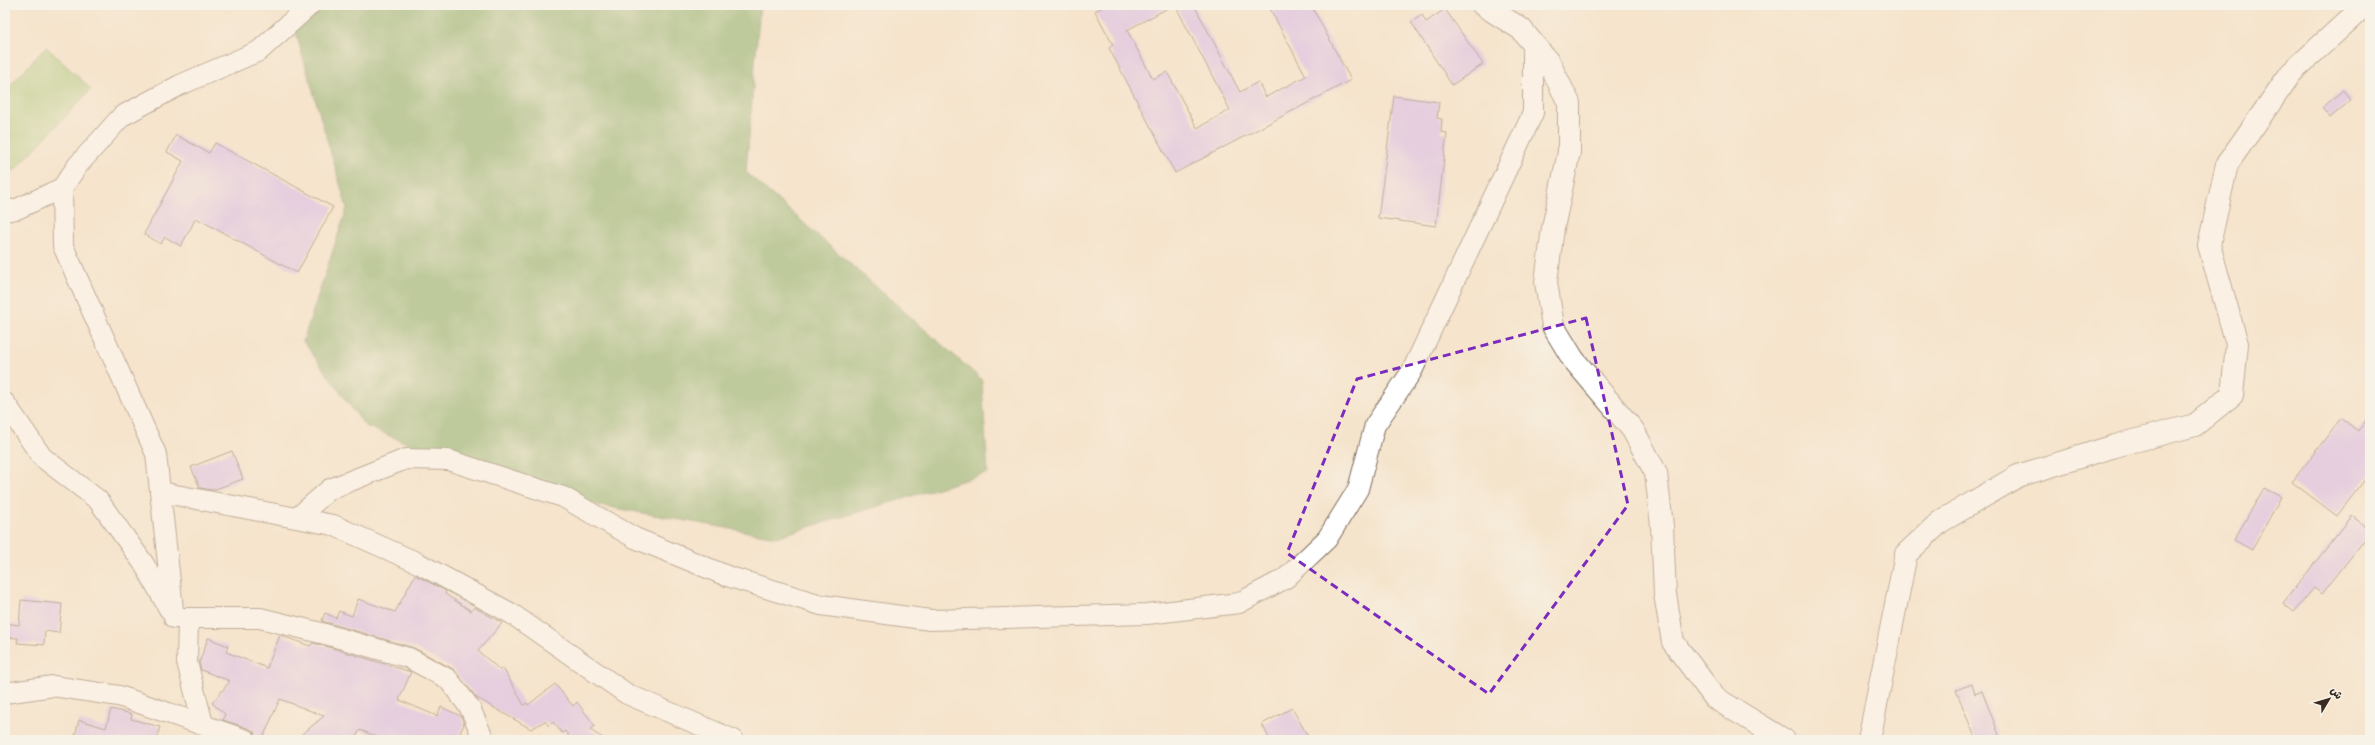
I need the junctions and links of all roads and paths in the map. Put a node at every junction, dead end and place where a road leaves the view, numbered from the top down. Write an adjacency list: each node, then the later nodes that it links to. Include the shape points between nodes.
1 (310, 5): 5 (street, via 259,51 180,85 122,116 78,164)
2 (1483, 5): 4 (street, via 1521,29)
3 (2365, 5): 17 (street, via 2291,73 2227,164 2208,245 2237,344 2232,395 2194,425 2018,476 1940,522 1906,554)
4 (1533, 44): 9 (street, via 1533,112 1412,371 1375,424 1358,489 1327,539 1286,578 1240,603 1147,614 930,620 821,605 727,576 635,538 563,497 448,460 406,459 330,489); 16 (street, via 1549,63 1569,103 1569,152 1552,228 1546,282 1553,326 1573,358 1633,430 1656,472 1665,594 1673,642 1715,698)
5 (62, 188): 6 (street, via 17,209); 8 (street, via 63,246 156,454)
6 (5, 211)
7 (5, 402): 10 (street, via 42,457 98,500)
8 (160, 492): 9 (street); 10 (street)
9 (298, 518): 15 (street, via 333,525 418,563 512,614 627,694)
10 (181, 619): 12 (street, via 187,662); 14 (street, via 260,618 409,658 448,679 470,708)
11 (5, 693): 12 (street, via 54,686 119,696)
12 (203, 724): 13 (street)
13 (246, 740)
14 (484, 740)
15 (734, 740)
16 (1784, 740)
17 (1869, 740)

